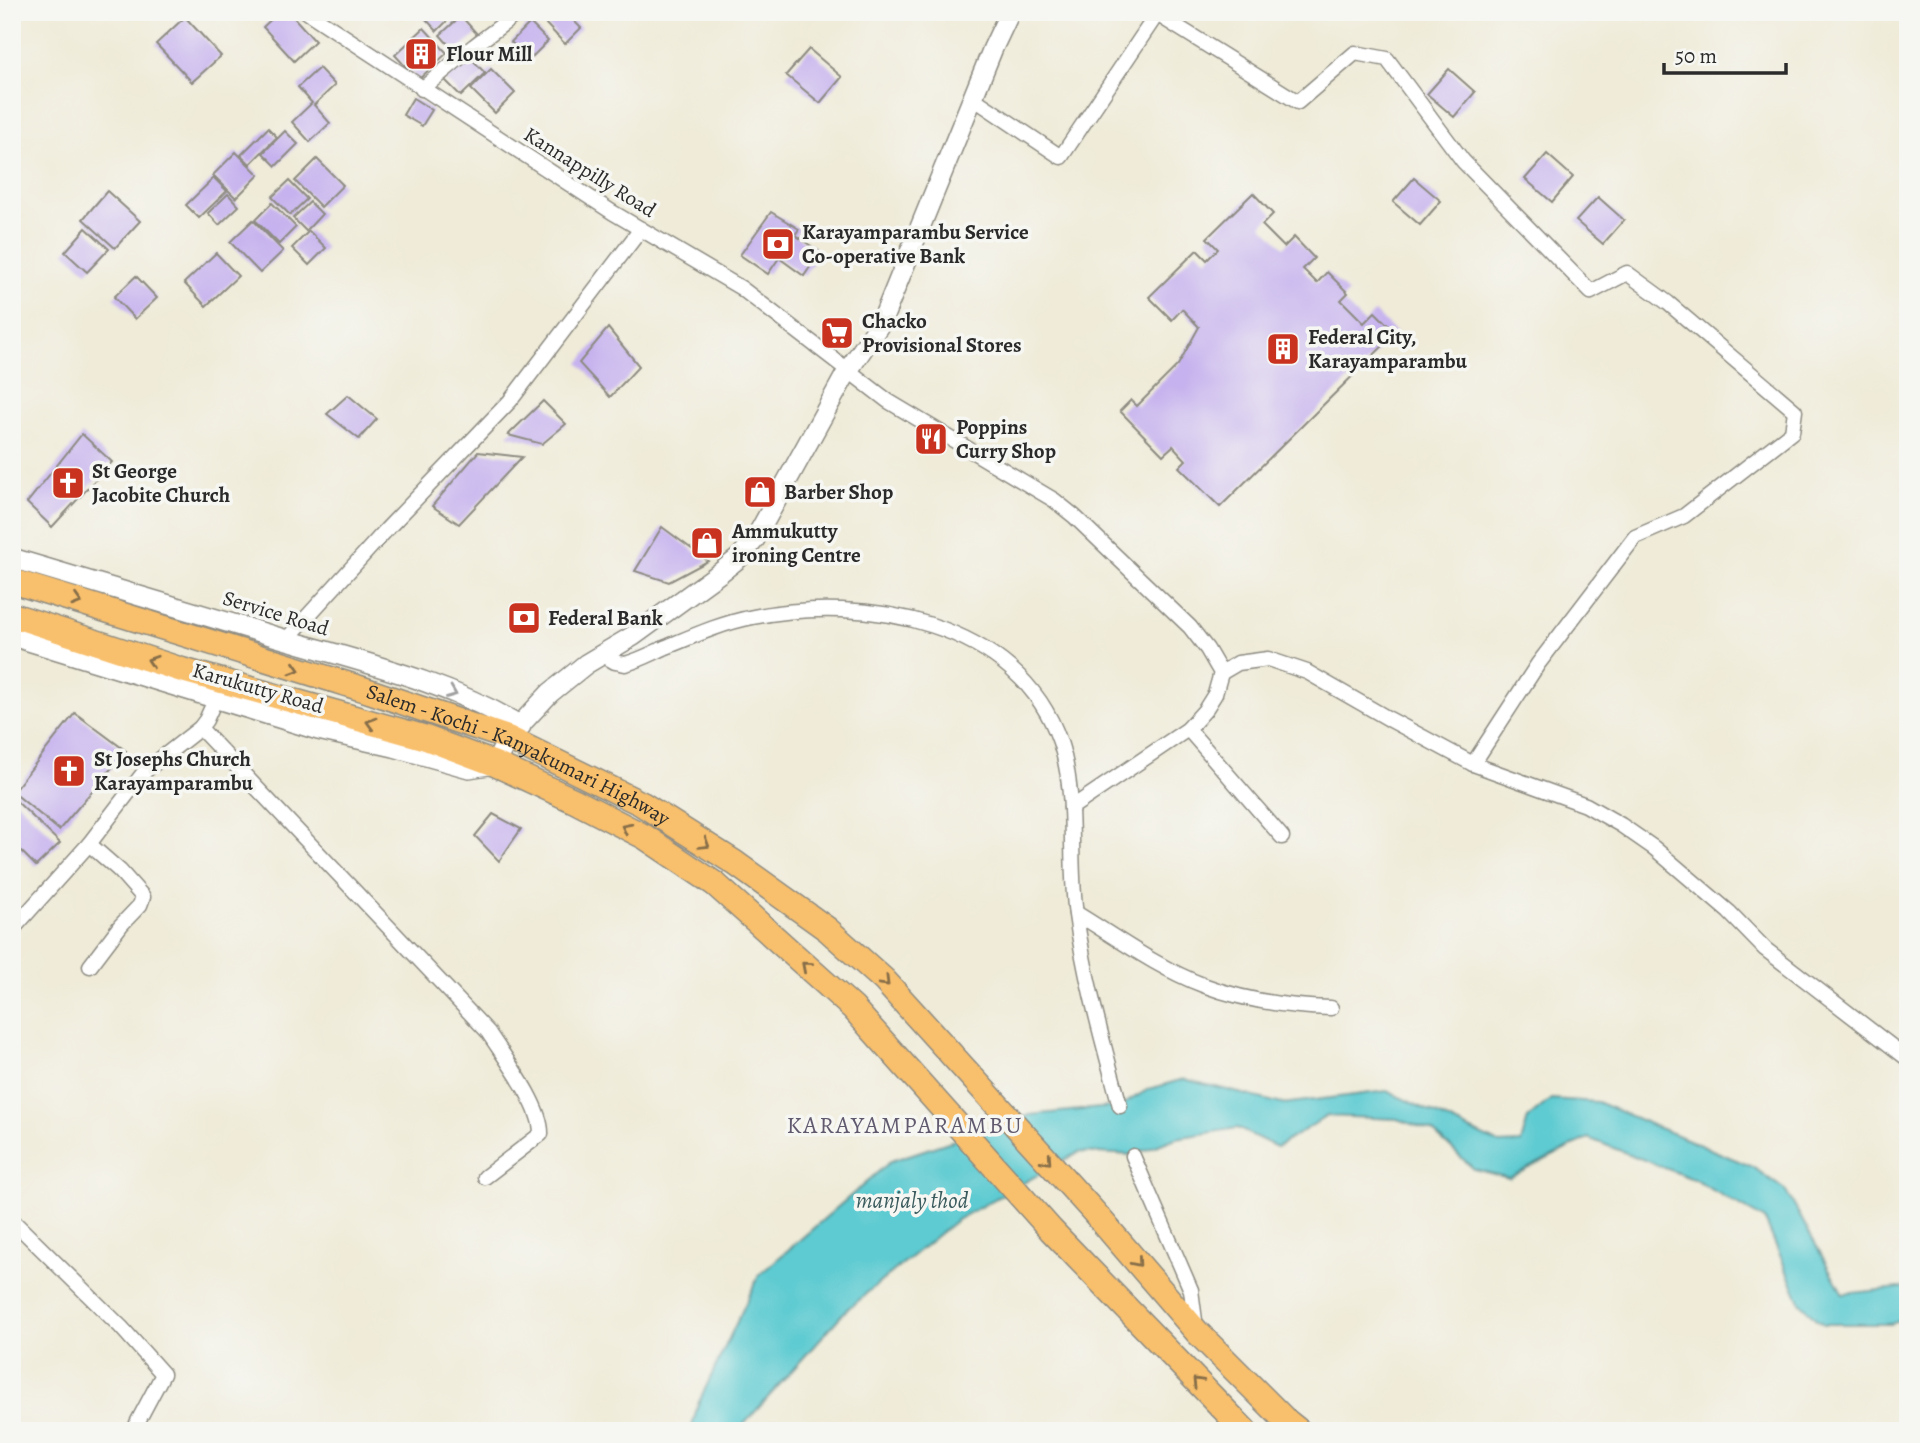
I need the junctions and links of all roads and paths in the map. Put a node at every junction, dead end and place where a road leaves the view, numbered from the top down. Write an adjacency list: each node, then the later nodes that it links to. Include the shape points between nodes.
1 (307, 12): 4 (street, Kannappilly Road)
2 (519, 12): 4 (street)
3 (1010, 12): 5 (street)
4 (422, 89): 6 (street, Kannappilly Road)
5 (973, 97): 7 (street, via 882,321); 20 (street, via 1061,157 1157,15 1298,102 1355,53 1387,59 1463,160 1591,292 1627,272 1795,411 1792,432 1684,516 1635,537 1538,664)
6 (640, 229): 7 (street, Kannappilly Road, via 741,288); 12 (street, via 510,401)
7 (847, 372): 13 (street, via 755,539 740,557 634,636); 14 (street, Kannappilly Road, via 928,428 1034,486 1074,516 1190,627)
8 (12, 558): 12 (street, Service Road)
9 (12, 581): 18 (highway, Salem - Kochi - Kanyakumari Highway, one-way to 18)
10 (12, 615): 19 (highway, Salem - Kochi - Kanyakumari Highway, one-way to 10, via 423,737 182,670)
11 (12, 636): 15 (street, Karukutty Road)
12 (286, 640): 18 (street, Service Road, one-way to 18, via 432,685 496,711)
13 (601, 654): 18 (street, via 550,693); 21 (street, via 621,664 631,663 705,631 778,613 862,610 918,620 970,642 1026,687 1046,713 1059,742)
14 (1221, 673): 17 (street, via 1215,694); 20 (street, via 1238,663 1268,659 1307,672)
15 (215, 700): 16 (street); 19 (street, Karukutty Road, via 469,768)
16 (200, 728): 23 (street, via 145,771); 31 (street, via 488,1032 525,1090 541,1134)
17 (1188, 729): 21 (street); 22 (street)
18 (515, 732): 19 (street); 33 (highway, Salem - Kochi - Kanyakumari Highway, one-way to 33, via 642,804 827,929 884,980)
19 (495, 764): 35 (highway, Salem - Kochi - Kanyakumari Highway, one-way to 19, via 1051,1230 853,1008 715,884 645,837)
20 (1473, 764): 28 (street, via 1586,805 1621,825 1729,912 1765,949)
21 (1071, 808): 24 (street)
22 (1282, 837)
23 (89, 844): 25 (street); 26 (street, via 143,897)
24 (1076, 913): 27 (street, via 1200,984 1279,1004); 29 (street)
25 (12, 930)
26 (90, 966)
27 (1331, 1008)
28 (1908, 1059)
29 (1120, 1105)
30 (1133, 1156): 33 (street, via 1191,1290)
31 (485, 1177)
32 (12, 1220): 34 (street, via 163,1374 137,1423)
33 (1197, 1332): 36 (highway)
34 (143, 1431)
35 (1245, 1431)
36 (1299, 1431)

